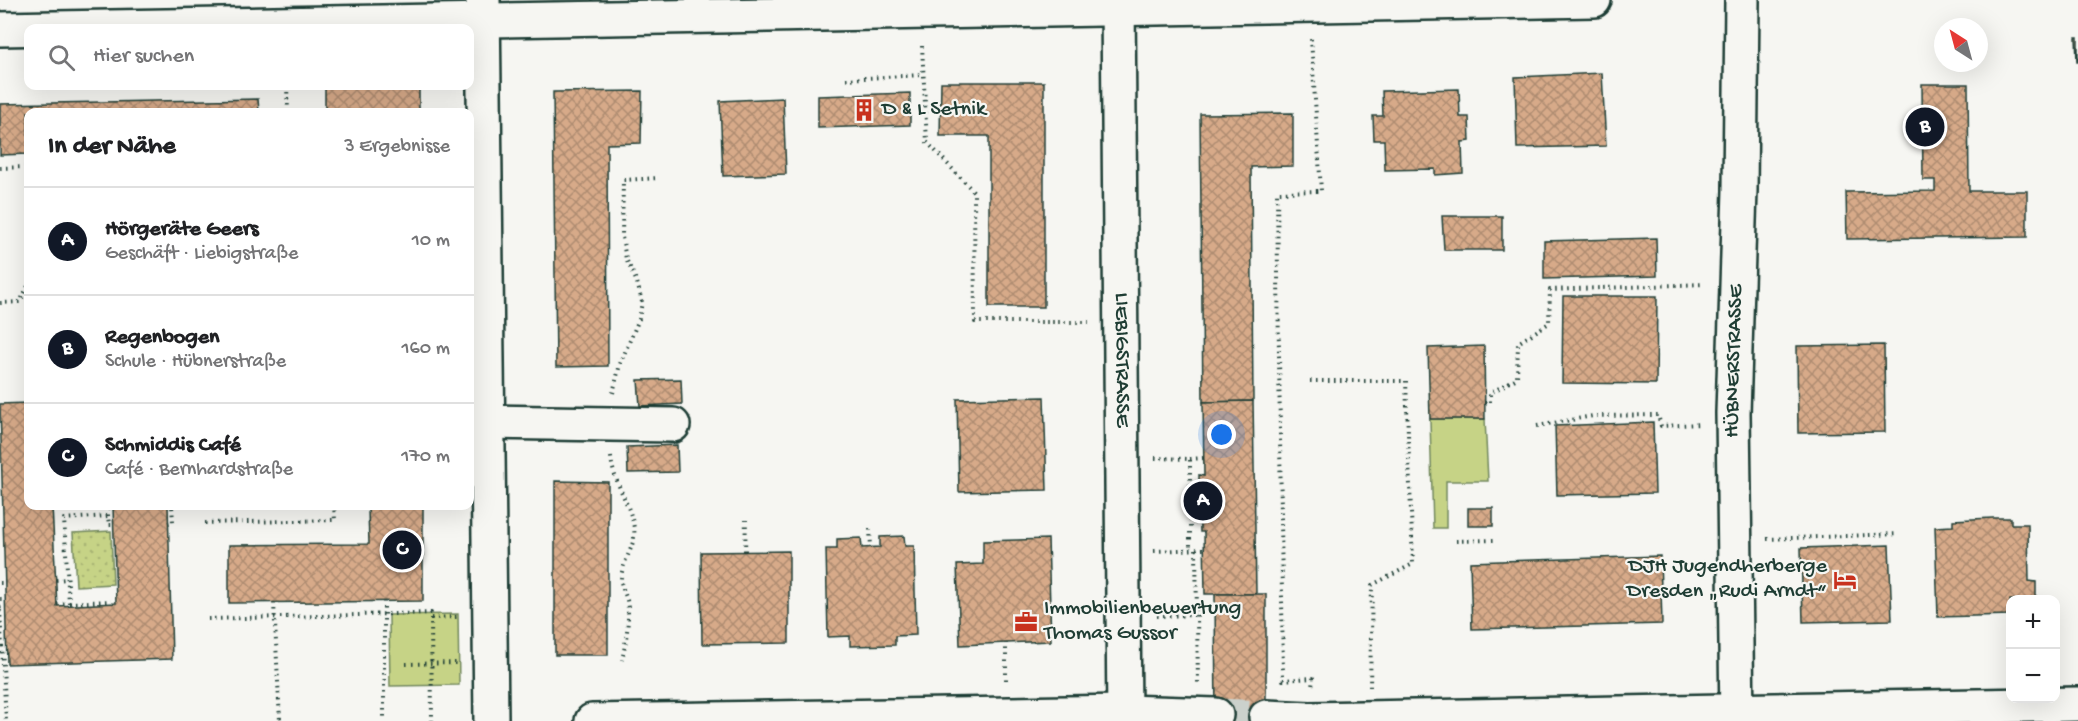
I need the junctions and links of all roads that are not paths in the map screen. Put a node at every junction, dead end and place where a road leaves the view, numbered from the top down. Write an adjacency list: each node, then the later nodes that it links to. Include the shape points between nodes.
1 (1594, 0): 3 (street)
2 (1742, 0): 13 (street, HÜBNERSTRASSE, via 1733,422)
3 (1118, 4): 4 (street, via 920,12); 12 (street, LIEBIGSTRASSE)
4 (483, 10): 5 (street); 8 (street)
5 (127, 24)
6 (24, 28): 7 (street)
7 (0, 29)
8 (488, 422): 9 (street); 15 (street)
9 (673, 425)
10 (2078, 704): 13 (street)
11 (1207, 714): 12 (street)
12 (1124, 716): 16 (street)
13 (1737, 716): 14 (street)
14 (1266, 717)
15 (491, 721)
16 (592, 721)

